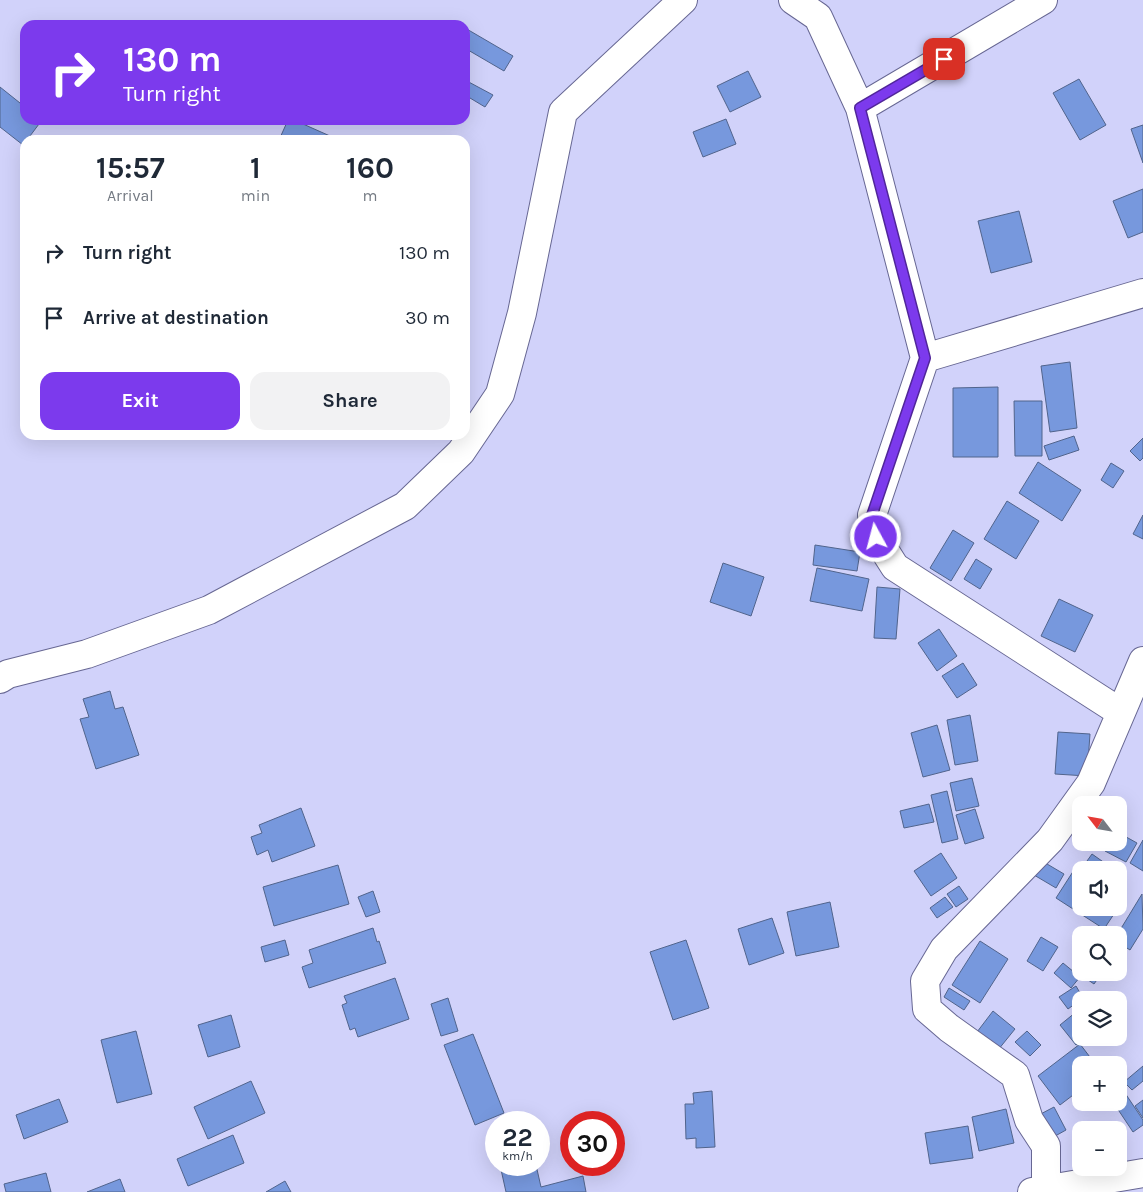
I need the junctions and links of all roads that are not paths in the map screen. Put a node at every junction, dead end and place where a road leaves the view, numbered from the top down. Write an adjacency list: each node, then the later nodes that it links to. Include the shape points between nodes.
1 (684, 0): 7 (street, via 563,112 522,313 500,394)
2 (793, 0): 4 (street, via 818,17)
3 (1043, 0): 4 (street)
4 (860, 108): 6 (street)
5 (1143, 292): 6 (street)
6 (925, 358): 11 (street, via 872,515 876,537 895,567)
7 (470, 439)
8 (469, 440): 10 (street, via 461,452 405,506 209,610 87,654 8,674)
9 (1143, 661): 11 (street)
10 (0, 679)
11 (1120, 712): 13 (street, via 1091,783 1050,840 944,949 925,982 927,1008 949,1028 1015,1075 1029,1120 1046,1146)
12 (1143, 1173): 13 (street)
13 (1038, 1191)

